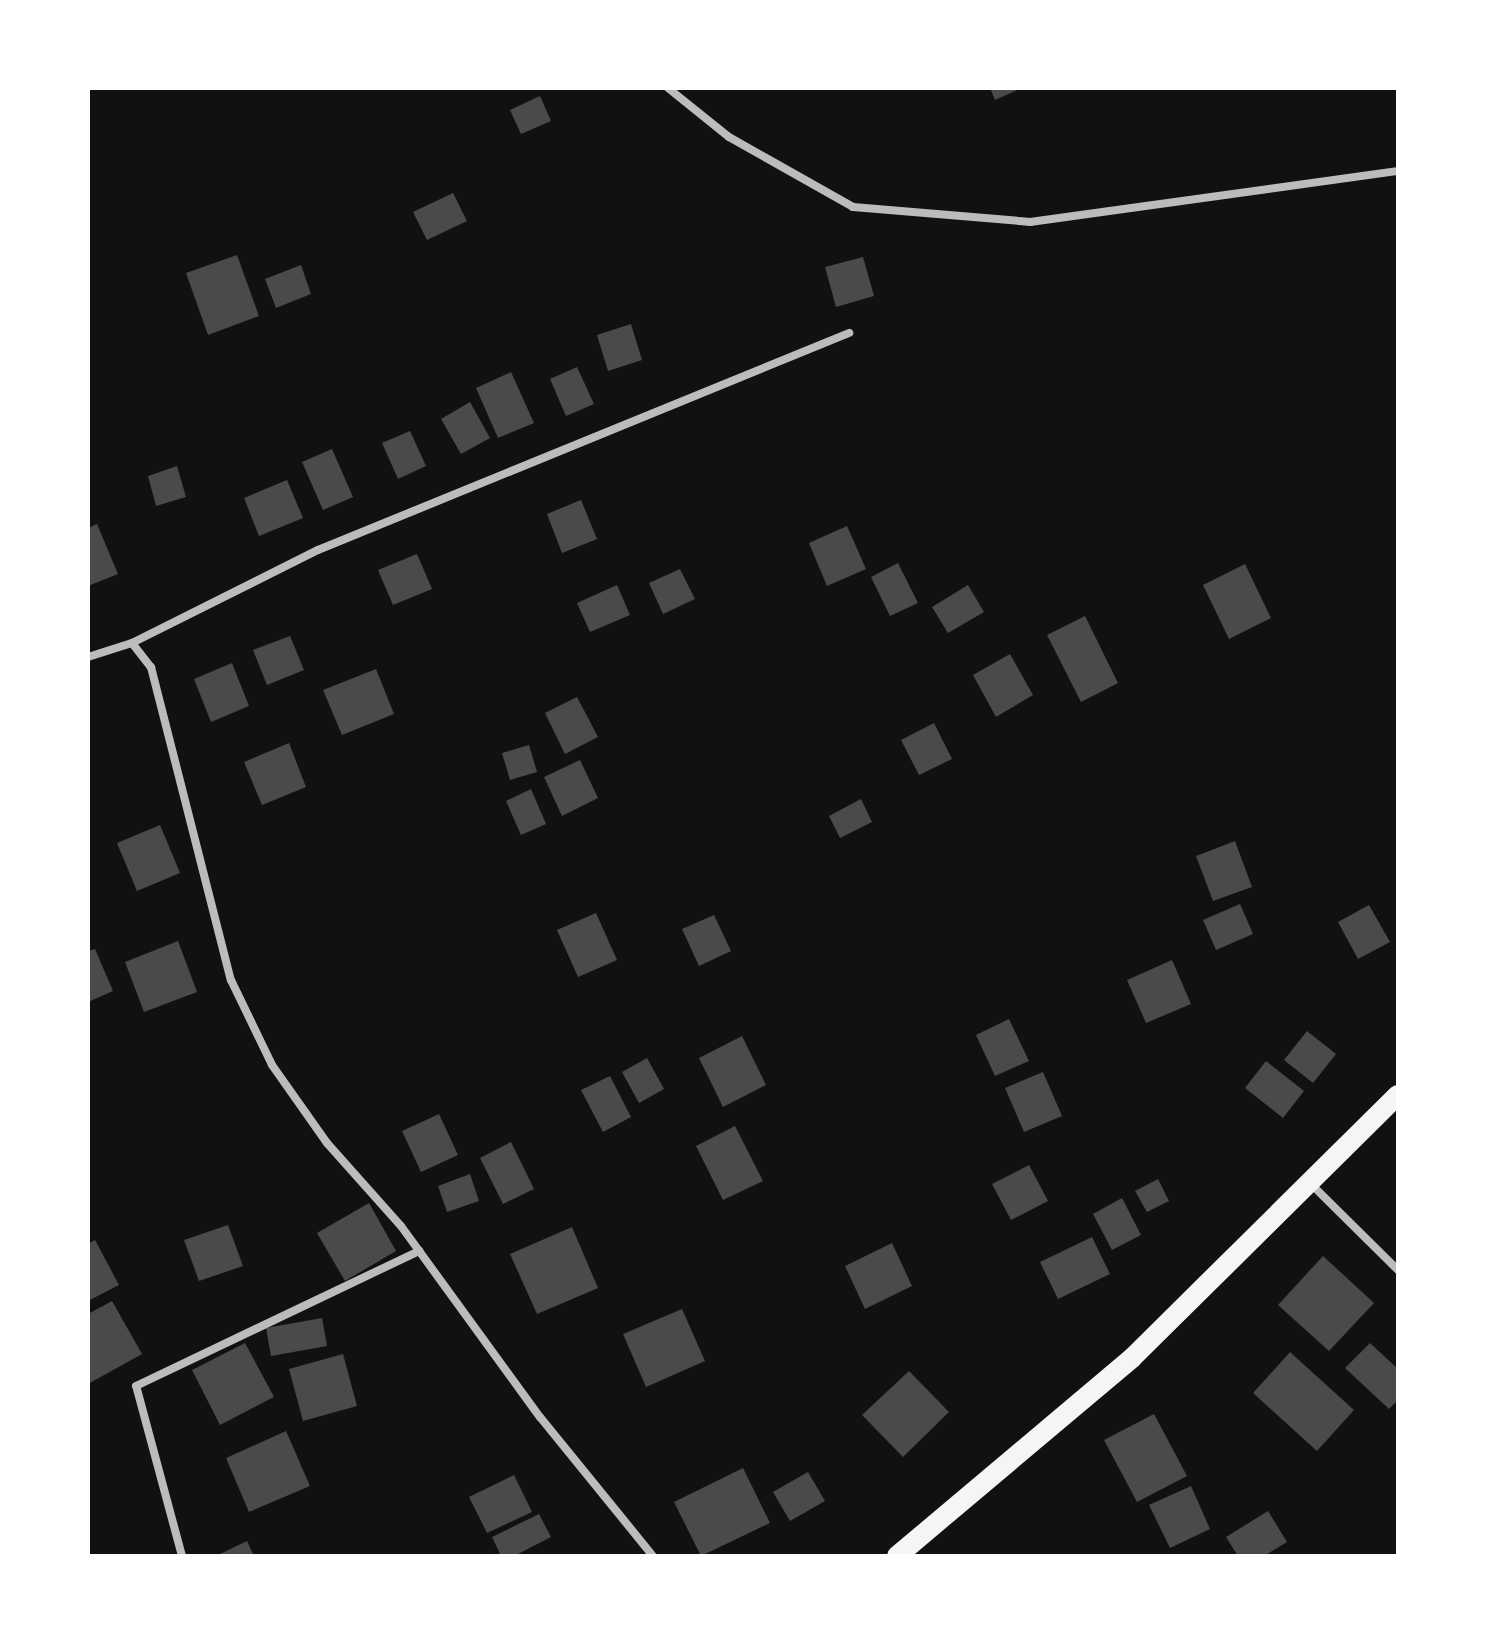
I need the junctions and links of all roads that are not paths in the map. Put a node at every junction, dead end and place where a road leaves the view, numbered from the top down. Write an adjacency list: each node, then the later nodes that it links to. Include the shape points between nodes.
1 (668, 88): 2 (street, via 729,137 853,207 1030,222)
2 (1398, 171)
3 (849, 333): 4 (street, via 318,550)
4 (132, 643): 5 (street); 8 (street, via 151,667 231,980 272,1065 327,1143)
5 (88, 657)
6 (1398, 1095): 7 (main road)
7 (1309, 1183): 9 (street); 12 (main road, via 1132,1358)
8 (419, 1251): 10 (street, via 136,1386); 11 (street, via 548,1428)
9 (1398, 1270)
10 (182, 1556)
11 (653, 1556)
12 (897, 1556)

